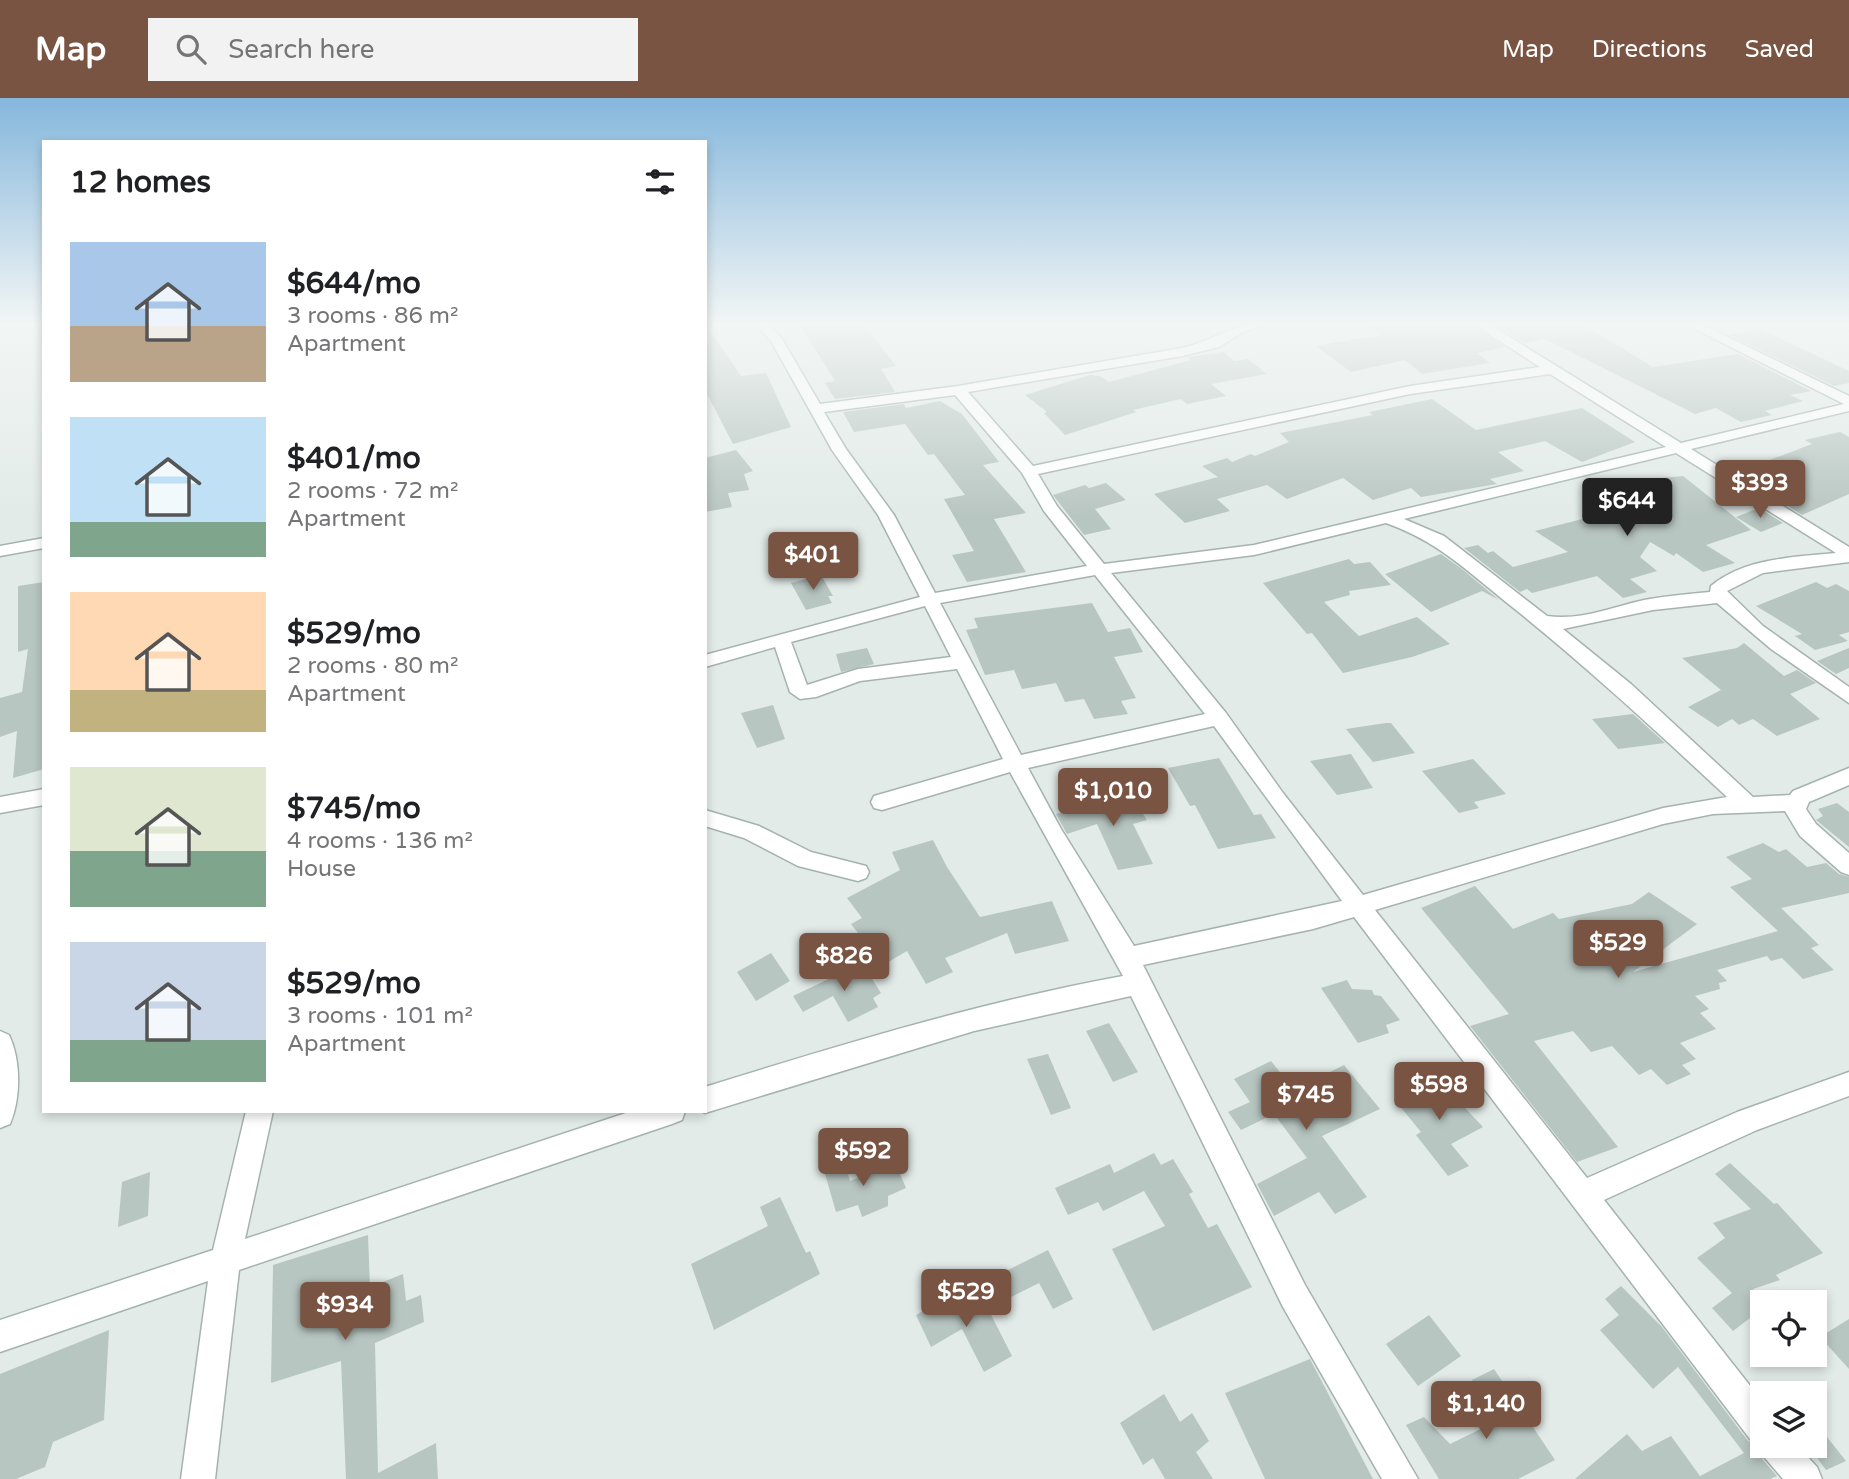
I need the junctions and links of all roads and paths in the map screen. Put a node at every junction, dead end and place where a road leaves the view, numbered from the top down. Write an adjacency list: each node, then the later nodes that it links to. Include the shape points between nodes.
1 (803, 387): 9 (street)
2 (973, 387): 6 (street)
3 (1428, 387): 11 (street)
4 (1584, 387): 10 (street)
5 (1821, 387): 7 (street)
6 (958, 390): 9 (street); 11 (street)
7 (1849, 401)
8 (1849, 407): 10 (street)
9 (815, 409): 18 (street, via 886,515)
10 (1679, 447): 12 (street); 15 (street)
11 (1029, 471): 16 (street, via 1049,508)
12 (1387, 518): 16 (street, via 1254,550); 19 (street, via 1438,539)
13 (42, 543): 14 (street)
14 (0, 551)
15 (1849, 555): 17 (street, via 1733,576 1717,590)
16 (1100, 571): 18 (street, via 1011,582); 24 (street)
17 (1721, 597): 19 (street, via 1646,606 1564,624); 23 (street)
18 (930, 601): 20 (street); 22 (street)
19 (1542, 621): 31 (street, via 1624,689)
20 (781, 639): 21 (street); 22 (street, via 800,692 858,675)
21 (707, 660)
22 (964, 662): 25 (street)
23 (1849, 696)
24 (1219, 718): 25 (street); 35 (street)
25 (1017, 763): 28 (street); 36 (street, via 1053,835)
26 (1849, 776): 29 (street, via 1800,797)
27 (42, 797): 30 (street)
28 (882, 802)
29 (1797, 803): 31 (street); 33 (street, via 1795,810 1808,830)
30 (0, 805)
31 (1750, 806): 35 (street, via 1713,806 1663,816)
32 (707, 819): 34 (street, via 751,832 806,860)
33 (1849, 866)
34 (858, 873)
35 (1357, 906): 36 (street); 44 (street)
36 (1128, 958): 37 (street)
37 (1138, 985): 40 (street, via 1047,999 971,1018); 50 (street, via 1294,1296)
38 (0, 1043): 43 (street, via 5,1062)
39 (1849, 1084): 44 (street, via 1814,1094)
40 (707, 1099)
41 (260, 1113): 45 (street)
42 (666, 1113): 45 (street)
43 (0, 1115)
44 (1582, 1195): 47 (street)
45 (226, 1258): 46 (street); 49 (street)
46 (0, 1336)
47 (1750, 1412)
48 (1787, 1458): 51 (street)
49 (198, 1479)
50 (1401, 1479)
51 (1805, 1479)

